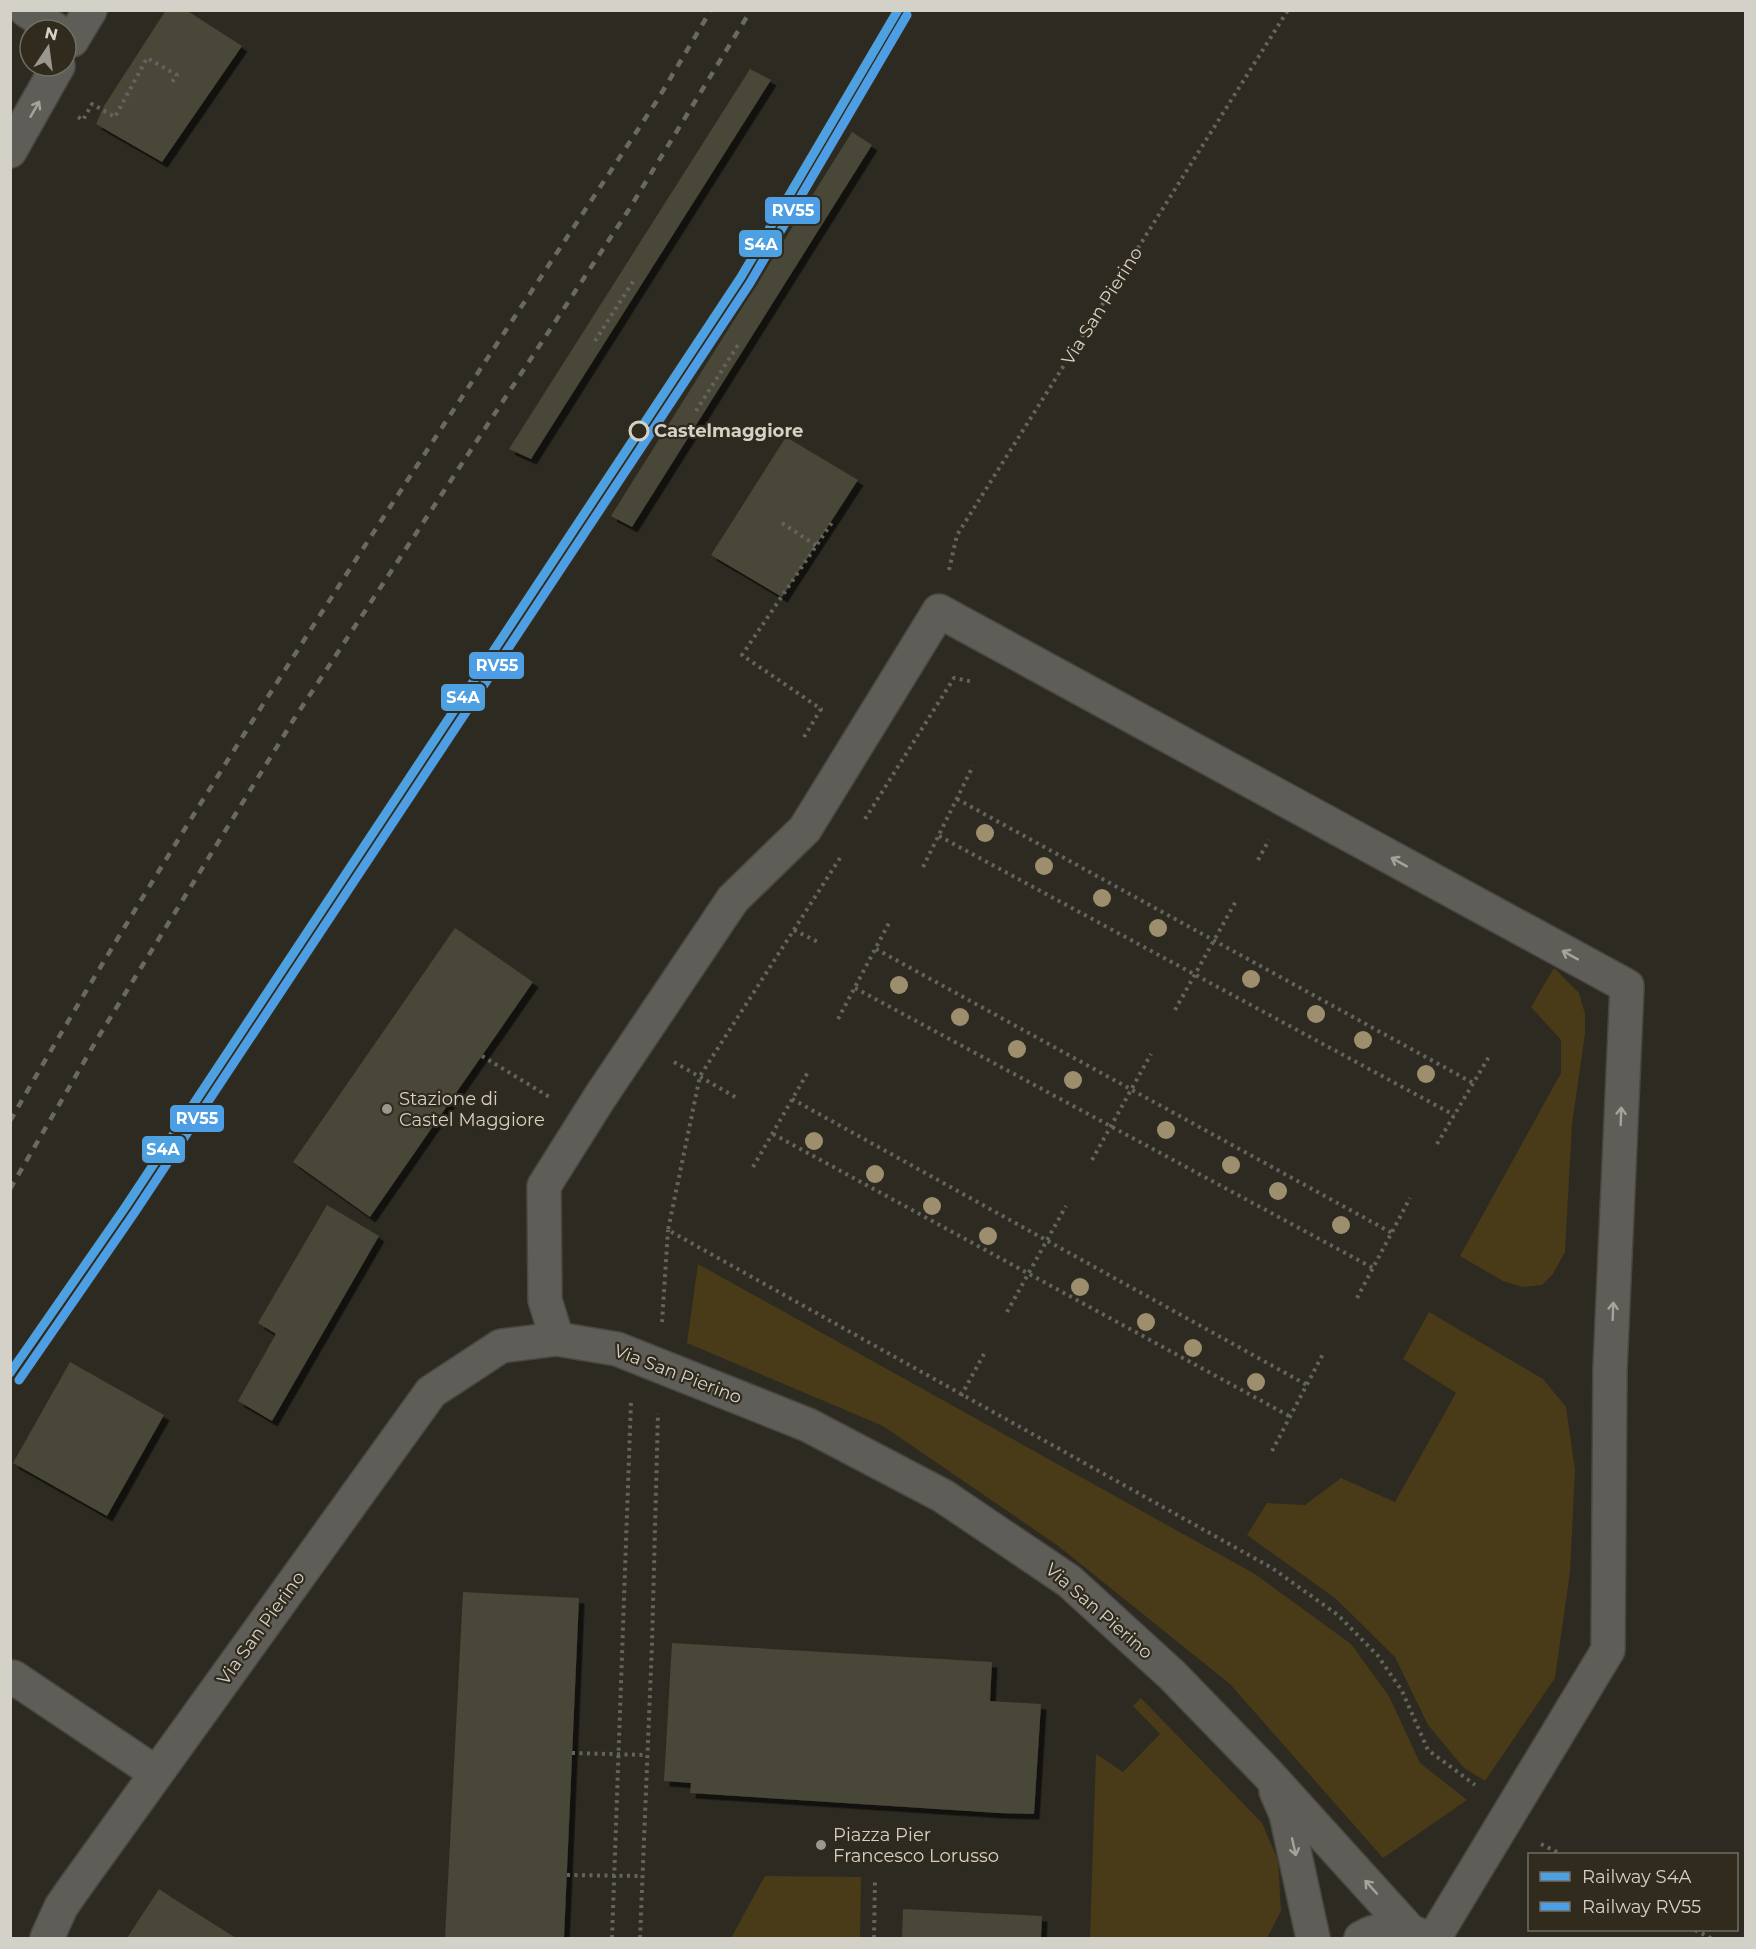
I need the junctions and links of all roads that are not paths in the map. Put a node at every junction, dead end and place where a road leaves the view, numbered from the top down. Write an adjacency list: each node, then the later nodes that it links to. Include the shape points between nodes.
1 (90, 10): 2 (street)
2 (78, 26)
3 (47, 78): 4 (street, one-way to 3)
4 (10, 151)
5 (557, 1339): 7 (street, Via San Pierino, via 501,1346 431,1392); 8 (street, Via San Pierino, via 617,1349 808,1425 944,1496 1069,1581 1172,1675); 9 (street, one-way to 5, via 1608,1650 1610,1370 1627,986 939,611 805,830 733,899 544,1186 545,1300)
6 (10, 1681): 7 (street, via 13,1677)
7 (156, 1773): 10 (street, Via San Pierino, via 61,1907)
8 (1267, 1773): 9 (street, Via San Pierino, one-way to 8); 11 (street, Via San Pierino, one-way to 11, via 1286,1814)
9 (1424, 1936): 12 (street, via 1387,1929)
10 (47, 1938)
11 (1313, 1938)
12 (1360, 1938)

